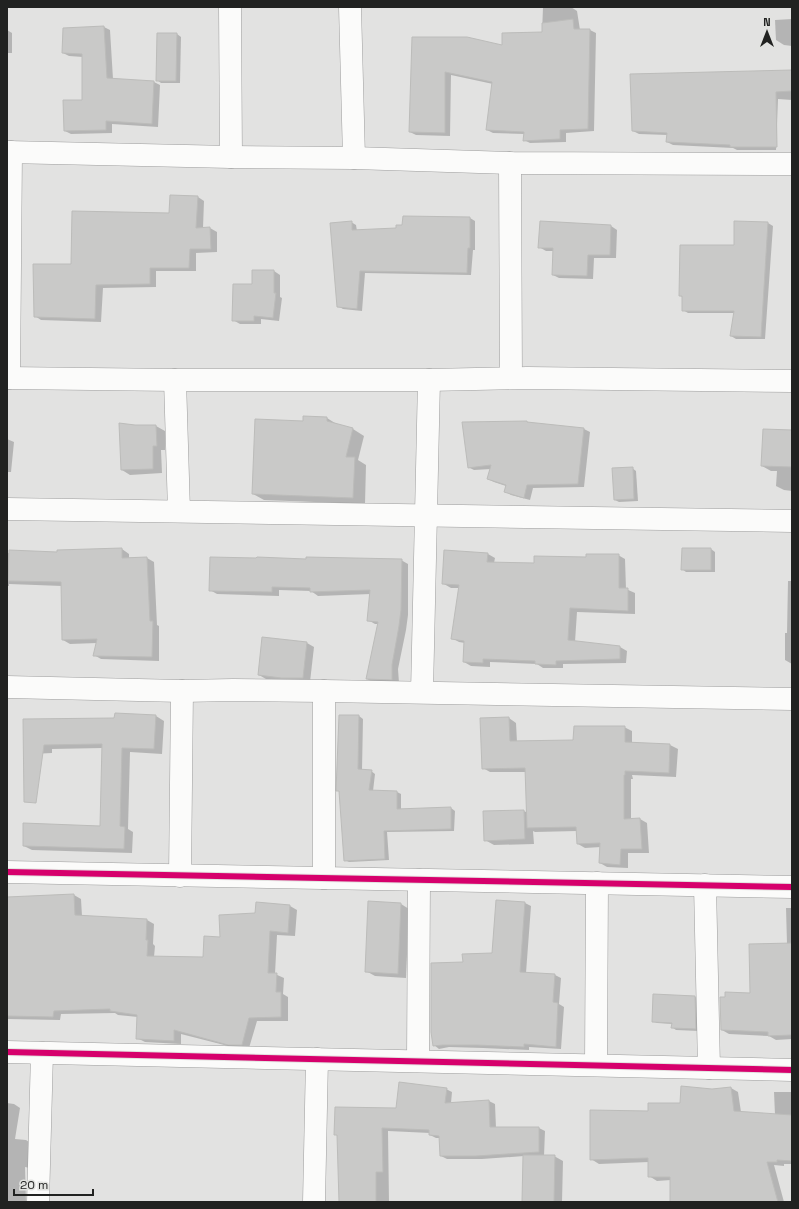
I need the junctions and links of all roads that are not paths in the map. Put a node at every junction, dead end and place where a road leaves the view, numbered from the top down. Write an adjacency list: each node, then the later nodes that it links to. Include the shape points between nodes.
1 (230, 7): 4 (street)
2 (350, 7): 5 (street)
3 (9, 152): 4 (street); 8 (street)
4 (231, 157): 5 (street)
5 (354, 158): 6 (street)
6 (510, 163): 7 (street); 9 (street)
7 (792, 164)
8 (8, 378): 10 (street)
9 (511, 378): 11 (street); 12 (street)
10 (175, 380): 11 (street); 14 (street)
11 (429, 380): 15 (street)
12 (792, 381)
13 (7, 509): 14 (street)
14 (179, 512): 15 (street)
15 (426, 515): 16 (street); 20 (street)
16 (792, 521)
17 (7, 687): 18 (street)
18 (182, 691): 19 (street); 23 (street)
19 (324, 691): 20 (street); 24 (street)
20 (422, 692): 21 (street)
21 (792, 699)
22 (7, 872): 23 (street)
23 (180, 876): 24 (street)
24 (324, 878): 25 (street)
25 (419, 880): 26 (street); 32 (street)
26 (597, 884): 27 (street); 33 (street)
27 (705, 885): 28 (street); 34 (street)
28 (792, 887)
29 (7, 1052): 30 (street)
30 (42, 1053): 31 (street); 36 (street)
31 (317, 1059): 32 (street); 37 (street)
32 (418, 1061): 33 (street)
33 (596, 1065): 34 (street)
34 (709, 1068): 35 (street)
35 (792, 1070)
36 (38, 1202)
37 (314, 1202)

